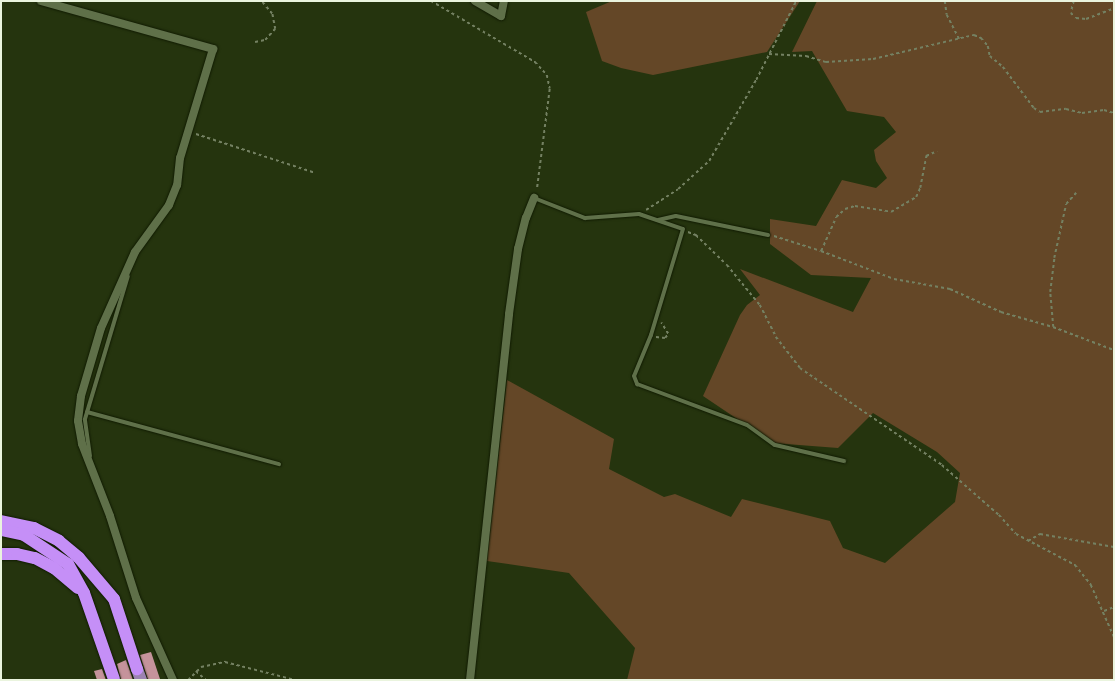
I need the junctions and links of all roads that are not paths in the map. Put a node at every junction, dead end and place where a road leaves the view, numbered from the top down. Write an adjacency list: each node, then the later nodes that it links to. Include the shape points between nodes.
1 (41, 1): 7 (street, via 213,49 180,158 177,185 169,205 135,252)
2 (475, 1): 3 (street, via 501,16)
3 (504, 1)
4 (534, 198): 5 (lane, via 585,218 639,214); 21 (street, via 518,249 509,314)
5 (658, 220): 6 (lane, via 676,216); 9 (lane, via 683,229 651,335 634,376 637,384 747,425 775,445)
6 (768, 235)
7 (130, 264): 8 (lane); 11 (street, via 101,328 81,396 78,421 82,444)
8 (87, 412): 10 (lane); 11 (lane, via 85,432)
9 (844, 461)
10 (279, 464)
11 (94, 474): 20 (street, via 136,598)
12 (1, 516): 14 (highway)
13 (1, 521): 14 (highway)
14 (34, 528): 18 (highway, via 59,541 103,584 114,600)
15 (1, 530): 17 (highway, via 24,535 54,553 68,564)
16 (1, 554): 17 (highway, via 35,558 54,568)
17 (84, 593): 19 (highway)
18 (139, 675)
19 (114, 679)
20 (174, 680)
21 (470, 680)

